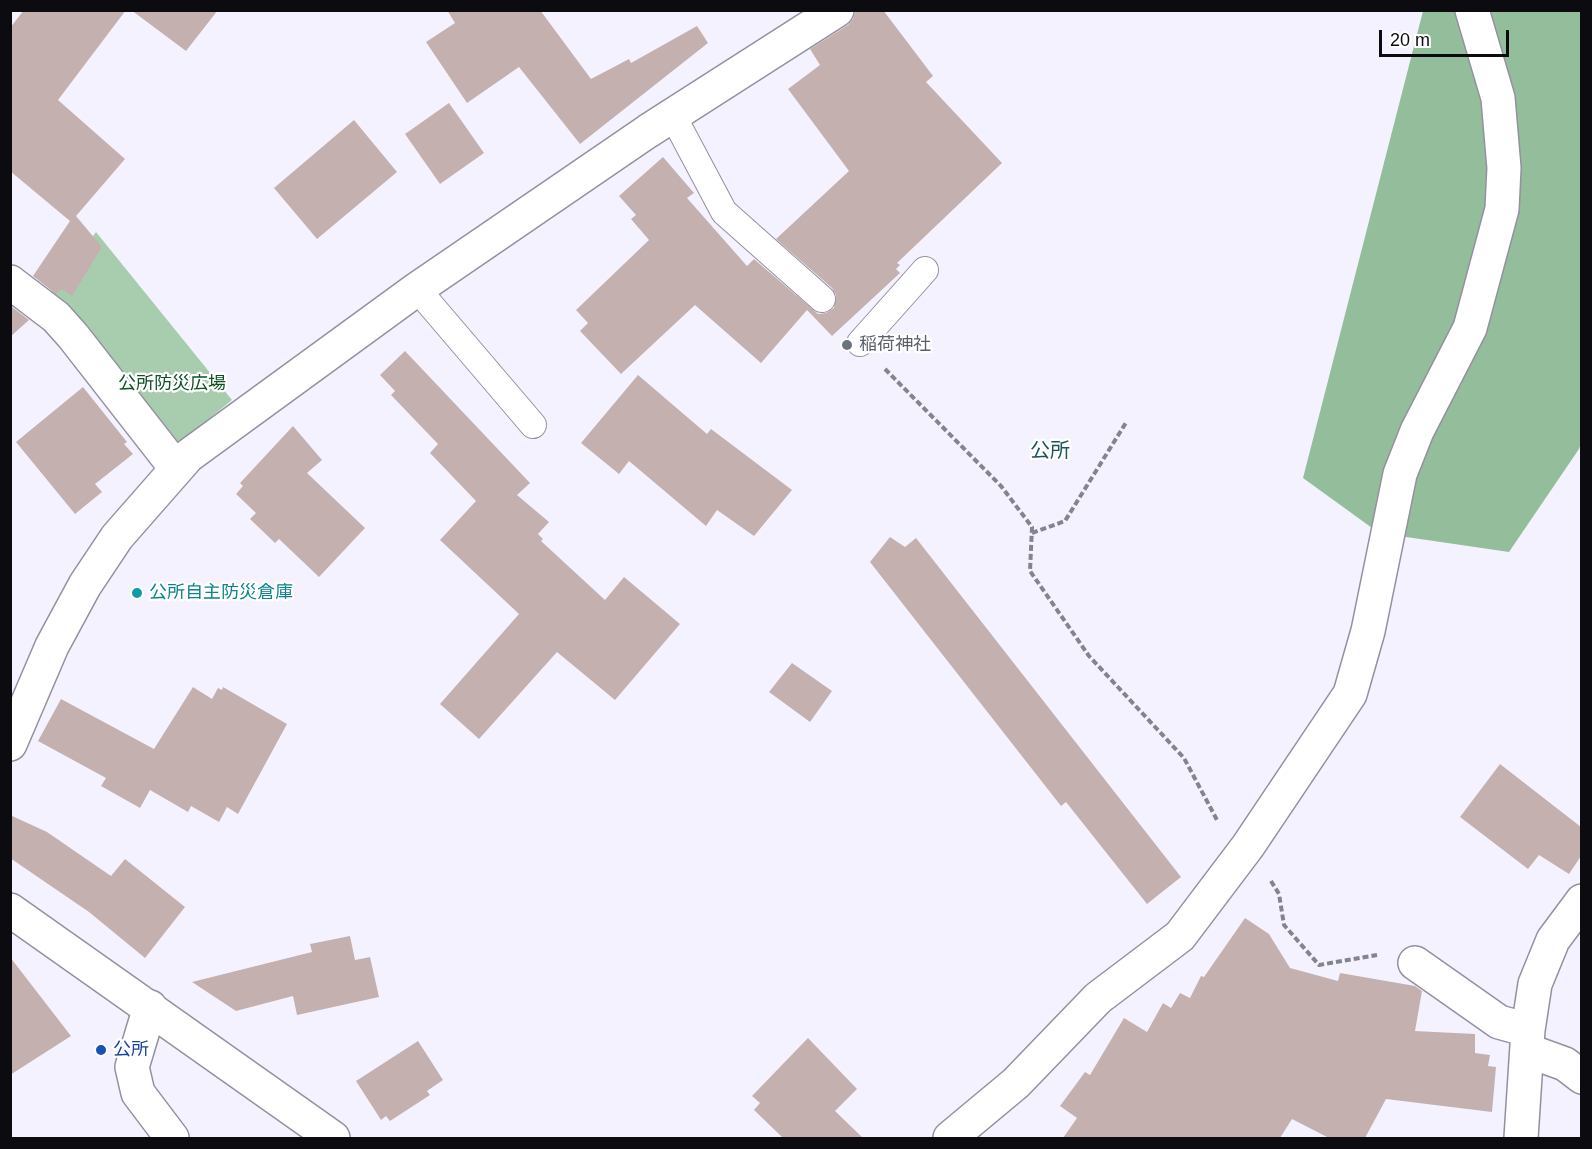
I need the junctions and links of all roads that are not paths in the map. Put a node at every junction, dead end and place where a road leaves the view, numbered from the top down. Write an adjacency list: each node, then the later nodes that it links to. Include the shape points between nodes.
1 (837, 10): 3 (street)
2 (1472, 10): 20 (street, via 1498,98 1502,209 1470,328 1417,431 1400,474 1368,631 1350,694 1180,936 1098,998 1016,1083)
3 (673, 116): 6 (street); 7 (lane, via 724,212)
4 (925, 270): 8 (lane)
5 (10, 282): 10 (street, via 56,317 73,336)
6 (417, 289): 9 (lane); 10 (street)
7 (822, 299)
8 (860, 343)
9 (533, 425)
10 (176, 468): 11 (street, via 117,537 85,585 52,646)
11 (10, 744)
12 (1581, 901): 16 (street, via 1554,940 1535,984)
13 (10, 910): 15 (street)
14 (1415, 963): 16 (street)
15 (150, 1008): 18 (street, via 132,1067 138,1093); 19 (street)
16 (1528, 1041): 17 (street); 21 (street)
17 (1581, 1077)
18 (172, 1138)
19 (333, 1138)
20 (950, 1138)
21 (1521, 1138)

